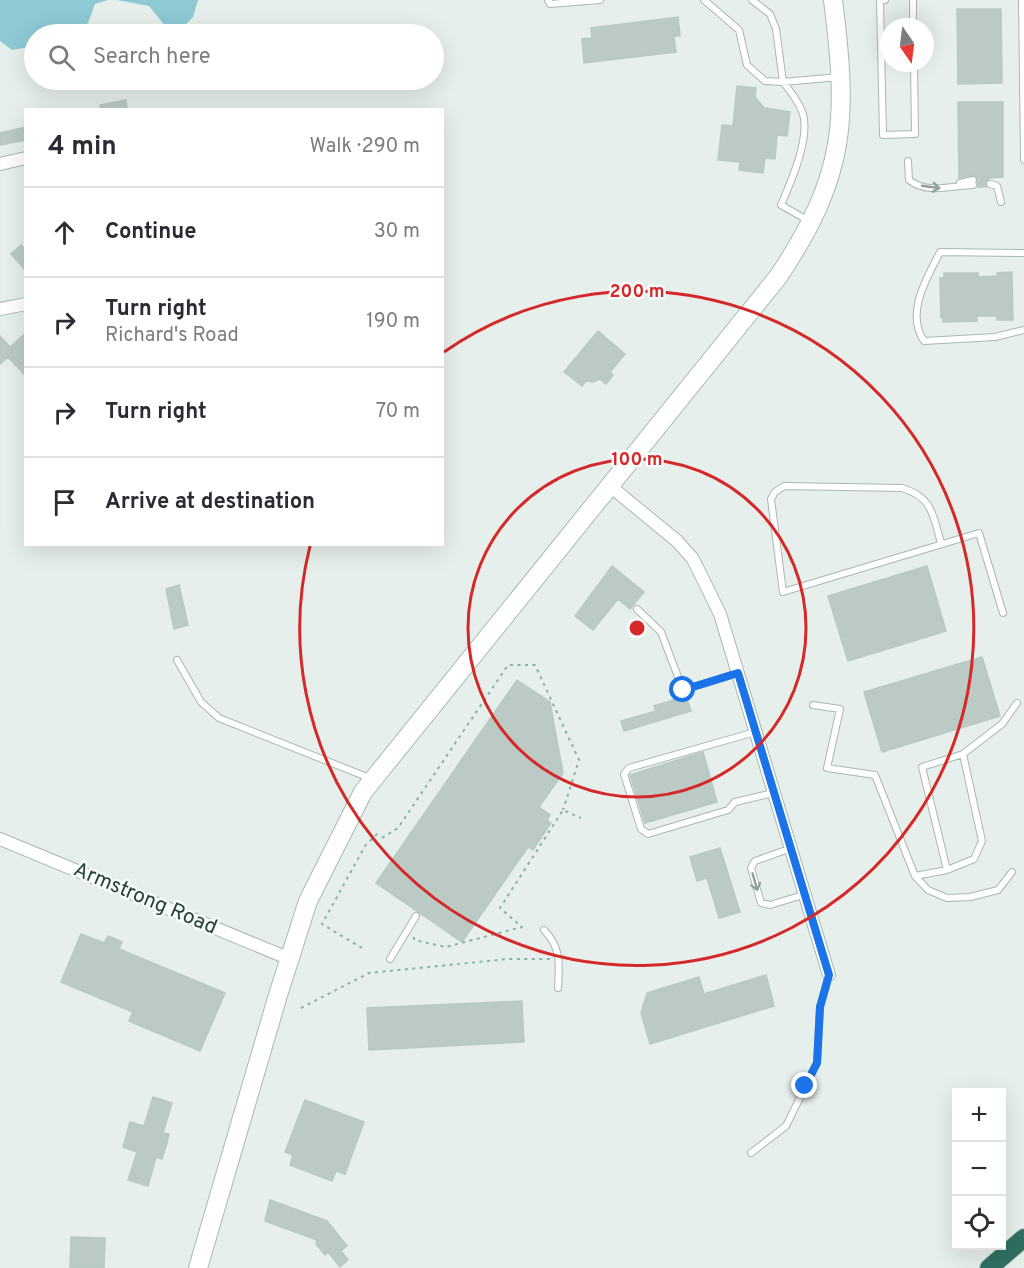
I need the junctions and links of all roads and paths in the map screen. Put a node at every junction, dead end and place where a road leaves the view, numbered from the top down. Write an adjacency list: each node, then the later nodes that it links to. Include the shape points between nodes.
1 (548, 0): 2 (lane, via 550,4)
2 (600, 0)
3 (704, 0): 14 (lane, via 739,30 747,65 765,81)
4 (752, 0): 14 (lane, via 770,14 776,28)
5 (833, 0): 13 (street)
6 (885, 0): 9 (lane, via 880,0)
7 (913, 0): 10 (lane)
8 (1022, 0): 15 (lane)
9 (880, 18)
10 (914, 18)
11 (882, 72): 12 (lane, via 883,135 915,134)
12 (914, 72)
13 (842, 77): 14 (lane); 23 (street, via 843,104 835,155)
14 (783, 82): 23 (lane, via 796,98 805,129 794,175 781,205)
15 (1024, 147): 17 (lane)
16 (24, 158): 19 (street)
17 (1024, 160)
18 (908, 161): 20 (lane, one-way to 20, via 909,180 915,185 936,189)
19 (0, 164)
20 (973, 182)
21 (992, 183): 22 (lane)
22 (1001, 202)
23 (812, 223): 28 (street, via 778,277)
24 (1024, 253): 27 (lane, via 940,252 922,288 916,316 924,340 995,337)
25 (24, 304): 26 (street)
26 (0, 309)
27 (1024, 330)
28 (610, 486): 33 (street, via 653,519 693,559 720,614); 38 (street)
29 (941, 543): 29 (lane, via 926,500 902,488 784,486 771,499 783,592); 31 (lane, via 979,533)
30 (637, 609): 33 (lane, via 661,632 683,690)
31 (1004, 613)
32 (177, 660): 38 (lane, via 201,702 219,718)
33 (738, 673): 36 (street)
34 (1017, 704): 37 (lane, via 1002,724)
35 (813, 705): 48 (lane, via 840,709 827,768 875,775)
36 (755, 732): 39 (street); 39 (lane, via 629,768 624,774 641,829 648,834 728,810 735,802)
37 (963, 754): 46 (lane, via 982,842 974,859); 46 (lane, via 922,767)
38 (373, 779): 53 (street, via 346,821 308,901)
39 (773, 793): 45 (street)
40 (563, 810): 41 (path); 43 (path, via 579,760 536,665 508,665 398,828); 50 (path, via 500,908 522,927 446,947 414,940)
41 (581, 818)
42 (380, 831): 52 (path, via 365,846 322,924)
43 (382, 838)
44 (0, 839): 53 (street, Armstrong Road)
45 (789, 849): 49 (street); 49 (lane, one-way to 49, via 755,861 751,868 761,903 770,905)
46 (947, 870): 48 (lane)
47 (1012, 872): 48 (lane, via 998,890 947,898 928,890)
48 (915, 876)
49 (803, 895): 56 (street)
50 (416, 916): 54 (lane)
51 (544, 930): 55 (lane, via 554,941)
52 (362, 948)
53 (290, 959): 61 (street)
54 (390, 959)
55 (559, 959): 57 (lane); 58 (path, via 508,959 369,973)
56 (829, 975): 59 (lane, via 820,1007 817,1063 786,1126)
57 (558, 988)
58 (301, 1008)
59 (751, 1153)
60 (1024, 1238): 62 (highway)
61 (198, 1268)
62 (989, 1268)

